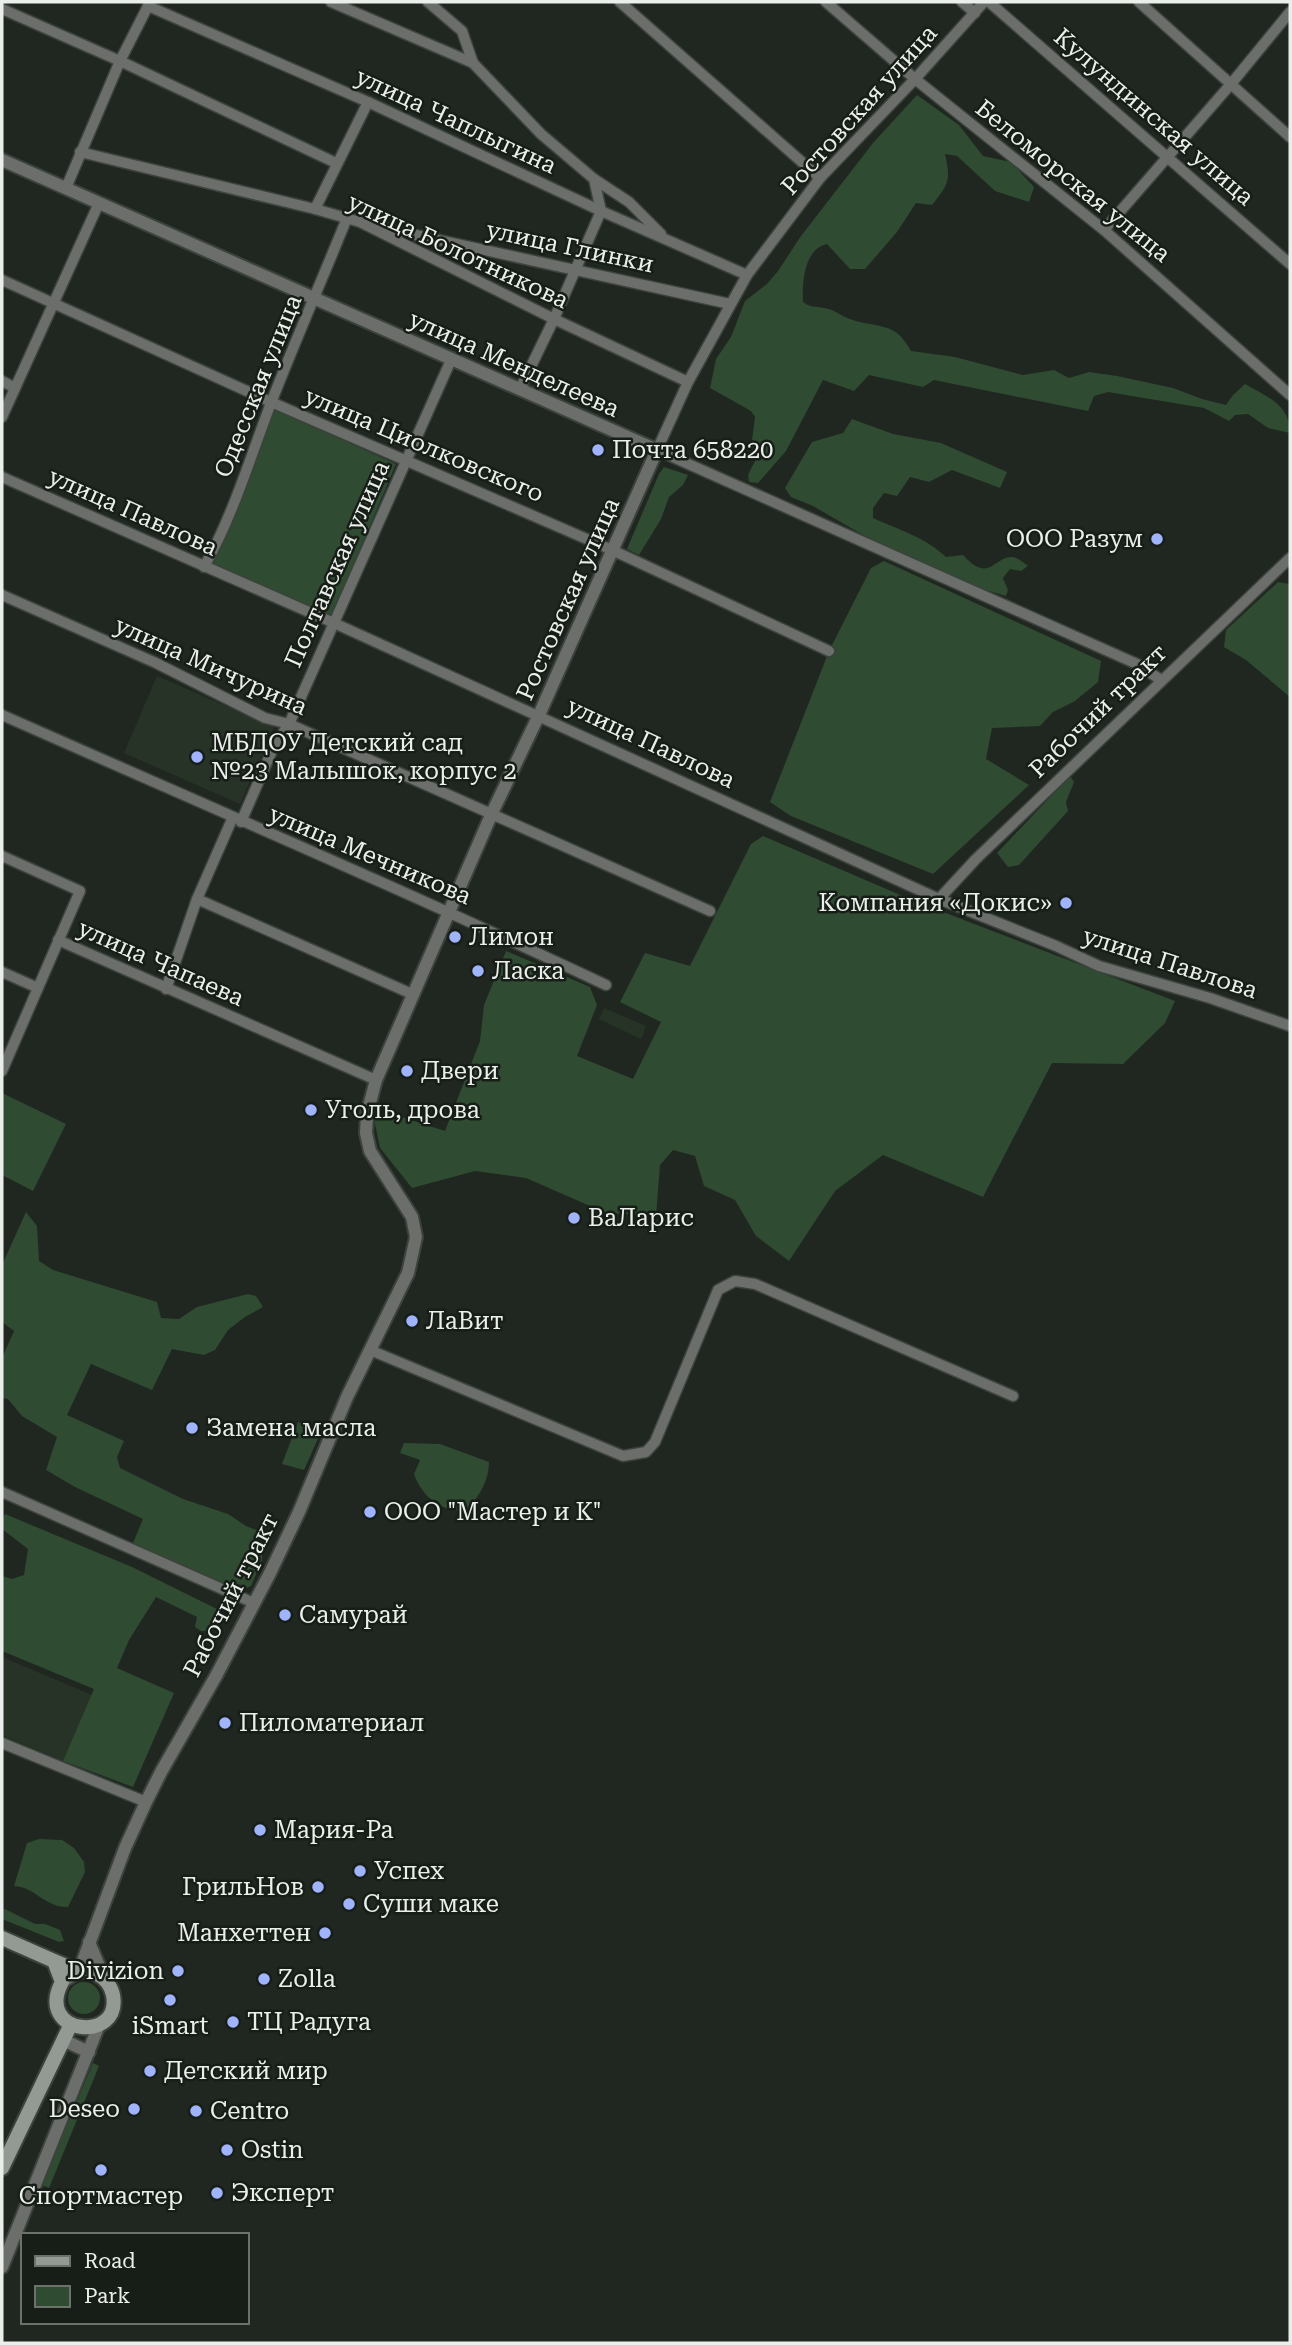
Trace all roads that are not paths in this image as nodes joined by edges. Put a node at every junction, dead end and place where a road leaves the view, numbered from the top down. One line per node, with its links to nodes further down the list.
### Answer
1 (331, 2): 13 (street)
2 (428, 2): 13 (street)
3 (620, 2): 22 (street)
4 (826, 2): 14 (street, Беломорская улица)
5 (962, 2): 11 (street)
6 (987, 2): 11 (street, Ростовская улица); 19 (street, Кулундинская улица)
7 (1139, 2): 15 (street)
8 (149, 4): 12 (street); 16 (street, улица Чаплыгина)
9 (2, 9): 12 (street)
10 (1290, 12): 15 (street)
11 (975, 13): 14 (street, Ростовская улица)
12 (120, 61): 18 (street); 21 (street)
13 (473, 63): 23 (street)
14 (915, 79): 22 (street, Ростовская улица); 30 (street, Беломорская улица)
15 (1231, 84): 17 (street); 19 (street)
16 (368, 102): 21 (street); 27 (street, улица Чаплыгина)
17 (1290, 137)
18 (80, 152): 24 (street); 26 (street, улица Болотникова)
19 (1168, 157): 30 (street); 32 (street, Кулундинская улица)
20 (2, 160): 24 (street, улица Менделеева)
21 (336, 163): 26 (street)
22 (820, 178): 34 (street, Ростовская улица)
23 (594, 179): 27 (street); 31 (street)
24 (66, 188): 25 (street, улица Менделеева)
25 (99, 203): 36 (street, улица Менделеева); 37 (street)
26 (315, 209): 28 (street, улица Болотникова)
27 (601, 211): 31 (street, улица Чаплыгина); 33 (street)
28 (347, 218): 29 (street, улица Болотникова); 36 (street, Одесская улица)
29 (360, 222): 33 (street, улица Глинки); 39 (street, улица Болотникова)
30 (1104, 230): 45 (street, Беломорская улица)
31 (667, 240): 34 (street, улица Чаплыгина)
32 (1290, 264)
33 (576, 268): 38 (street, улица Глинки); 39 (street)
34 (747, 275): 38 (street, Ростовская улица)
35 (2, 280): 37 (street, улица Циолковского)
36 (314, 299): 40 (street, улица Менделеева); 46 (street, Одесская улица)
37 (53, 304): 43 (street); 46 (street, улица Циолковского)
38 (730, 304): 42 (street, Ростовская улица)
39 (554, 319): 42 (street, улица Болотникова); 44 (street)
40 (451, 360): 44 (street, улица Менделеева); 49 (street, Полтавская улица)
41 (2, 382): 43 (street)
42 (688, 382): 48 (street, Ростовская улица)
43 (15, 387): 47 (street)
44 (520, 389): 48 (street, улица Менделеева)
45 (1290, 395)
46 (271, 402): 49 (street, улица Циолковского); 53 (street, Одесская улица)
47 (2, 417)
48 (657, 450): 51 (street, Ростовская улица); 57 (street, улица Менделеева)
49 (408, 459): 51 (street, улица Циолковского); 55 (street, Полтавская улица)
50 (2, 477): 53 (street, улица Павлова)
51 (612, 550): 56 (street, улица Циолковского); 59 (street, Ростовская улица)
52 (1290, 558): 57 (street, Рабочий тракт)
53 (204, 567): 55 (street, улица Павлова)
54 (2, 595): 60 (street, улица Мичурина)
55 (334, 623): 59 (street, улица Павлова); 60 (street, Полтавская улица)
56 (829, 651)
57 (1161, 680): 65 (street, Рабочий тракт)
58 (2, 715): 62 (street, улица Мечникова)
59 (539, 715): 61 (street, Ростовская улица); 65 (street, улица Павлова)
60 (289, 724): 61 (street, улица Мичурина); 62 (street, Полтавская улица)
61 (492, 813): 66 (street, Ростовская улица); 67 (street, улица Мичурина)
62 (237, 820): 64 (street, Полтавская улица); 66 (street, улица Мечникова)
63 (2, 856): 68 (street, улица Чапаева)
64 (197, 899): 72 (street, Полтавская улица); 73 (street)
65 (939, 899): 74 (street, улица Павлова)
66 (449, 911): 70 (street, улица Мечникова); 73 (street, Ростовская улица)
67 (710, 911)
68 (58, 940): 71 (street); 72 (street, улица Чапаева)
69 (2, 972): 71 (street)
70 (606, 985)
71 (38, 988): 75 (street)
72 (166, 989): 76 (street, улица Чапаева)
73 (412, 994): 76 (street, Ростовская улица)
74 (1290, 1026)
75 (2, 1071)
76 (376, 1080): 77 (street, Ростовская улица)
77 (416, 1237): 78 (street, Рабочий тракт)
78 (370, 1350): 79 (street); 81 (street, Рабочий тракт)
79 (1013, 1396)
80 (2, 1492): 81 (street)
81 (254, 1603): 83 (street, Рабочий тракт)
82 (2, 1743): 83 (street)
83 (146, 1802): 85 (street, Рабочий тракт)
84 (2, 1938): 86 (main road)
85 (89, 1942): 87 (street, Рабочий тракт); 88 (street)
86 (54, 1961): 87 (main road); 89 (main road)
87 (79, 1970): 88 (main road); 89 (street)
88 (104, 1978): 90 (main road)
89 (62, 1982): 91 (main road)
90 (99, 2025): 91 (main road); 93 (street)
91 (74, 2026): 92 (main road); 93 (street)
92 (63, 2040): 93 (street); 94 (main road)
93 (89, 2052): 95 (street)
94 (2, 2168)
95 (2, 2267)

